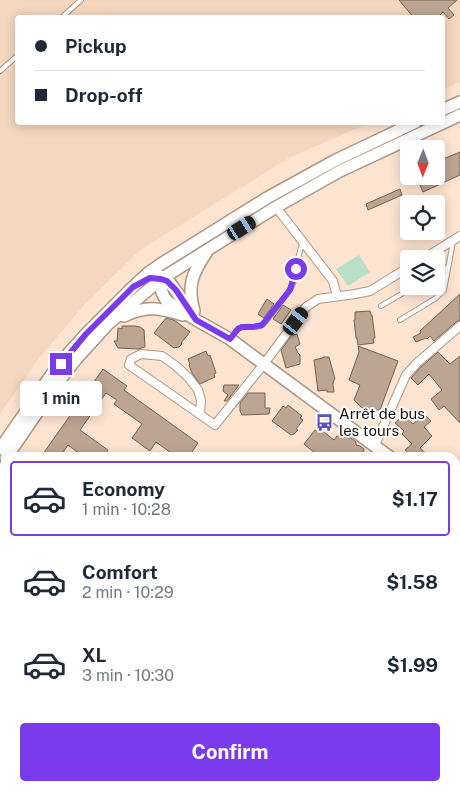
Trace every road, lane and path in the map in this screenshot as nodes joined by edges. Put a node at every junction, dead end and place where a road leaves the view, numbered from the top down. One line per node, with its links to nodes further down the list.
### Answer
1 (81, 0): 2 (lane)
2 (64, 15)
3 (15, 58): 4 (lane)
4 (0, 71)
5 (460, 102): 6 (main road)
6 (445, 109)
7 (460, 115): 8 (main road)
8 (445, 122)
9 (410, 125): 16 (main road)
10 (439, 125): 11 (main road)
11 (276, 208): 13 (street); 14 (main road)
12 (457, 238): 15 (street); 17 (lane)
13 (304, 242): 23 (street); 29 (lane)
14 (208, 250): 20 (main road); 25 (main road)
15 (438, 250)
16 (179, 253): 20 (main road); 21 (main road)
17 (448, 267): 18 (lane); 26 (lane)
18 (445, 269)
19 (400, 273): 23 (street)
20 (161, 279): 21 (main road); 25 (main road); 27 (main road)
21 (133, 287): 33 (main road)
22 (400, 295): 24 (lane)
23 (337, 296): 30 (street)
24 (381, 306)
25 (196, 320): 27 (main road); 29 (main road)
26 (400, 320)
27 (108, 324): 34 (main road)
28 (460, 326): 32 (street)
29 (230, 339): 30 (main road)
30 (264, 364): 31 (street); 32 (main road)
31 (200, 414): 31 (street)
32 (375, 445): 35 (main road)
33 (0, 449)
34 (10, 452)
35 (384, 452)

